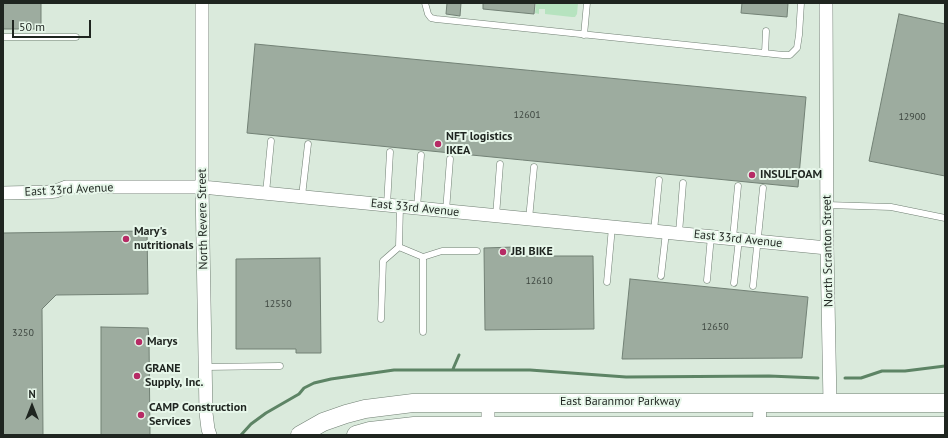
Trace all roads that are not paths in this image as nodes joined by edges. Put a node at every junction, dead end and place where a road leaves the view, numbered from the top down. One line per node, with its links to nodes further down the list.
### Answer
1 (202, 3): 21 (street, North Revere Street)
2 (425, 3): 7 (lane)
3 (587, 3): 7 (lane)
4 (801, 3): 10 (lane)
5 (826, 3): 27 (street, North Scranton Street)
6 (766, 31): 10 (lane)
7 (584, 35): 10 (lane)
8 (3, 37): 9 (lane)
9 (76, 37)
10 (765, 53)
11 (272, 140): 24 (lane)
12 (308, 144): 25 (lane)
13 (390, 152): 26 (lane)
14 (421, 155): 28 (lane)
15 (450, 159): 29 (lane)
16 (500, 164): 30 (lane)
17 (534, 166): 32 (lane)
18 (658, 180): 34 (lane)
19 (683, 182): 34 (lane)
20 (738, 186): 36 (lane)
21 (202, 187): 23 (street, East 33rd Avenue); 24 (street, East 33rd Avenue); 50 (street, North Revere Street)
22 (763, 188): 37 (lane)
23 (3, 193)
24 (266, 193): 25 (street, East 33rd Avenue)
25 (302, 196): 26 (street, East 33rd Avenue)
26 (393, 205): 28 (street, East 33rd Avenue); 38 (lane)
27 (827, 205): 31 (lane); 39 (street, North Scranton Street)
28 (417, 208): 29 (street, East 33rd Avenue)
29 (446, 211): 30 (street, East 33rd Avenue)
30 (496, 216): 32 (street, East 33rd Avenue)
31 (945, 218)
32 (529, 219): 33 (street, East 33rd Avenue)
33 (612, 227): 34 (street, East 33rd Avenue); 44 (lane)
34 (666, 232): 35 (street, East 33rd Avenue); 42 (lane)
35 (711, 236): 36 (street, East 33rd Avenue); 43 (lane)
36 (736, 238): 37 (street, East 33rd Avenue); 45 (lane)
37 (758, 241): 39 (street, East 33rd Avenue); 46 (lane)
38 (399, 247): 41 (lane); 47 (lane)
39 (827, 248): 53 (street, North Scranton Street)
40 (477, 250): 41 (lane)
41 (423, 257): 48 (lane)
42 (661, 276)
43 (707, 280)
44 (607, 282)
45 (734, 283)
46 (753, 286)
47 (381, 318)
48 (423, 332)
49 (280, 366): 50 (lane)
50 (205, 367): 60 (street, North Revere Street)
51 (488, 402): 52 (street, East Baranmor Parkway); 56 (street); 61 (street, East Baranmor Parkway)
52 (760, 403): 53 (street, East Baranmor Parkway); 58 (street)
53 (830, 403): 54 (street, East Baranmor Parkway)
54 (945, 403)
55 (945, 426): 59 (street, East Baranmor Parkway)
56 (488, 430): 57 (street, East Baranmor Parkway); 62 (street, East Baranmor Parkway)
57 (625, 430): 58 (street, East Baranmor Parkway)
58 (759, 430): 59 (street, East Baranmor Parkway)
59 (894, 431)
60 (210, 435)
61 (300, 435)
62 (356, 435)

